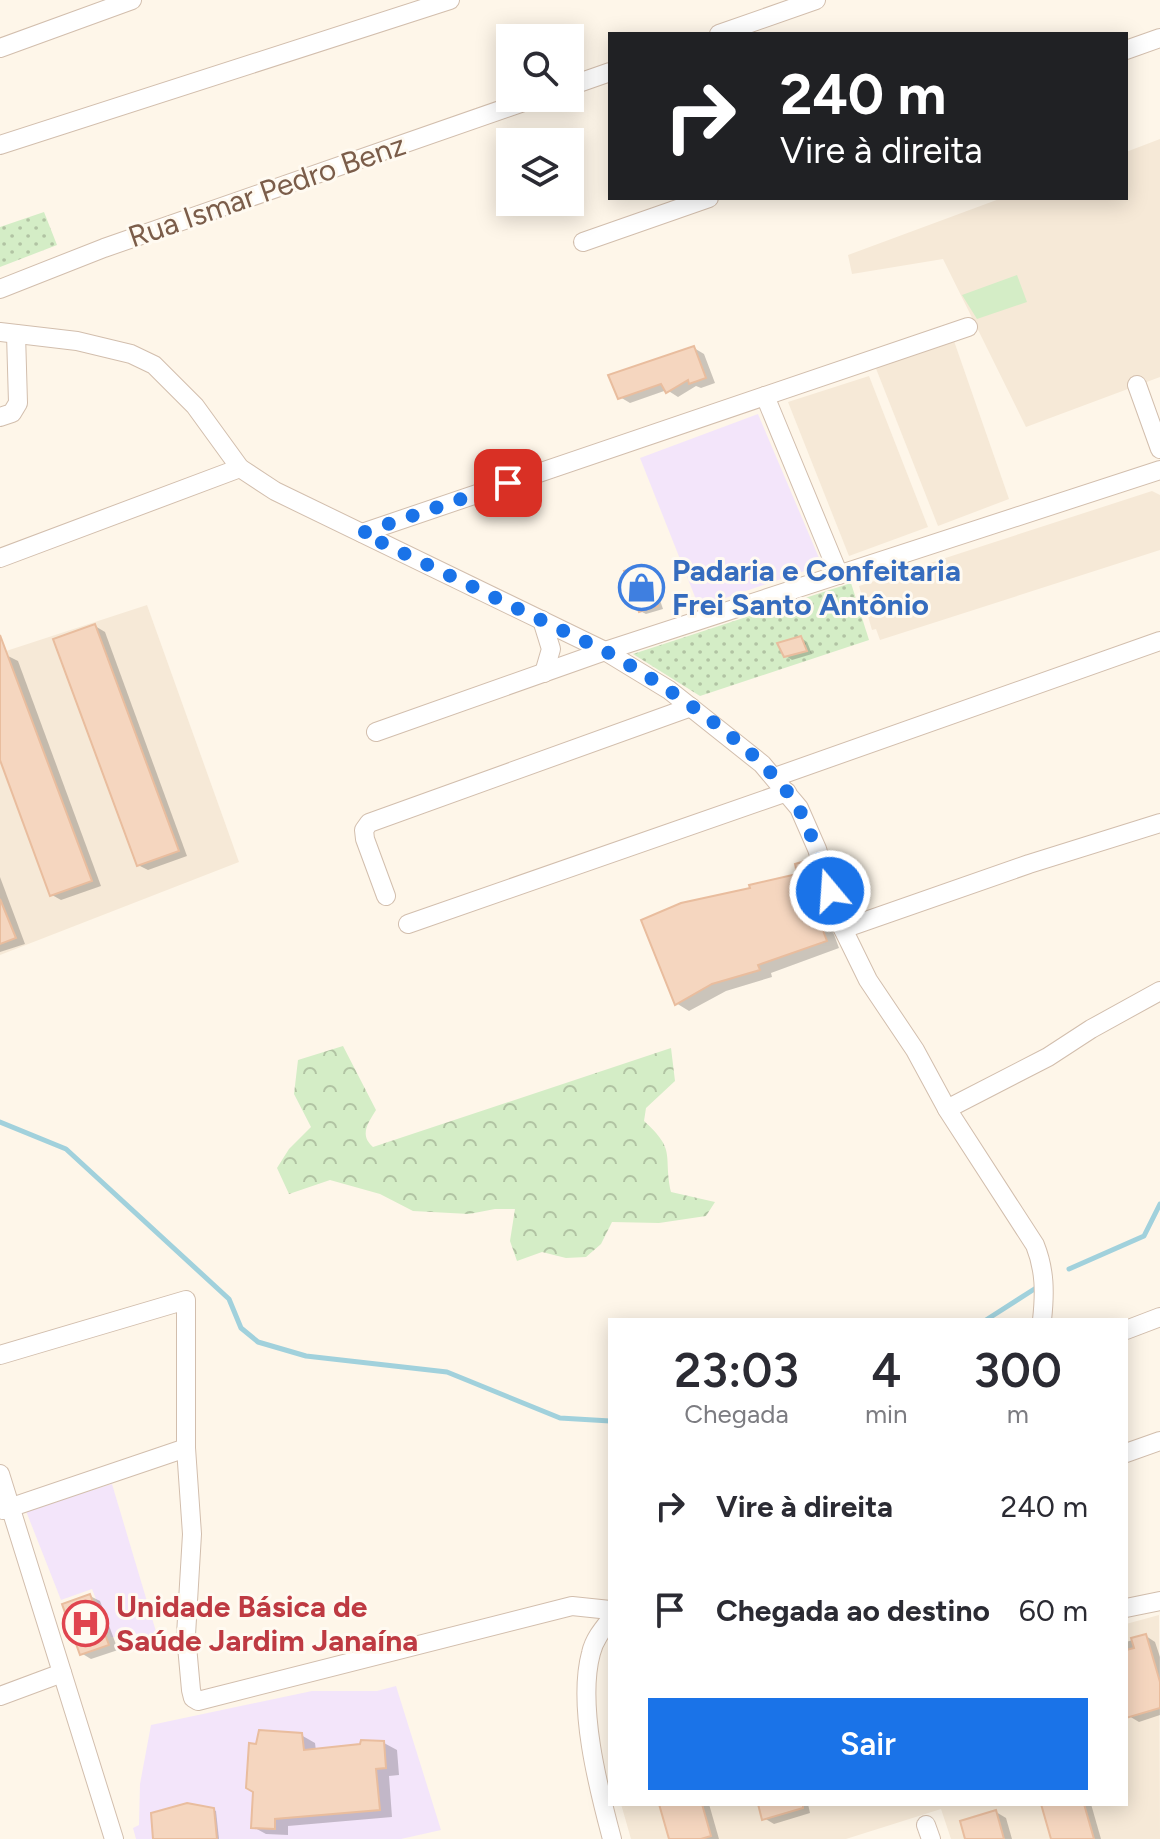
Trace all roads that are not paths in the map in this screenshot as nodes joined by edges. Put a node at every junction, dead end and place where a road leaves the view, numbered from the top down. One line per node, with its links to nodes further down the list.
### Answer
1 (132, 0): 6 (street)
2 (450, 0): 11 (street)
3 (816, 0): 4 (street)
4 (725, 32)
5 (1160, 38): 7 (street)
6 (0, 48)
7 (1128, 49)
8 (608, 73): 9 (street)
9 (584, 81)
10 (496, 112): 14 (street, Rua Ismar Pedro Benz)
11 (0, 145)
12 (703, 200): 13 (street)
13 (583, 242)
14 (0, 289)
15 (968, 327): 18 (street)
16 (8, 333): 19 (street); 21 (street)
17 (1137, 385): 20 (street)
18 (765, 396): 23 (street); 25 (street)
19 (0, 417)
20 (1160, 449)
21 (240, 468): 23 (street); 24 (street)
22 (1160, 470): 25 (street)
23 (362, 533): 26 (street)
24 (0, 558)
25 (839, 575): 28 (street)
26 (542, 620): 28 (street); 29 (street)
27 (1160, 641): 32 (street)
28 (605, 651): 29 (street); 30 (street)
29 (544, 673): 31 (street)
30 (691, 707): 32 (street); 34 (street)
31 (376, 732)
32 (781, 784): 35 (street); 36 (street)
33 (1160, 823): 36 (street)
34 (386, 896)
35 (408, 924)
36 (843, 929): 38 (street)
37 (1160, 991): 38 (street)
38 (947, 1109): 40 (street)
39 (1160, 1317): 41 (street)
40 (1042, 1318)
41 (1128, 1329)
42 (0, 1355): 44 (street)
43 (1160, 1441): 45 (street)
44 (186, 1448): 47 (street); 50 (street)
45 (1128, 1452)
46 (0, 1474): 47 (street)
47 (6, 1510): 52 (street)
48 (1160, 1601): 49 (street)
49 (1128, 1608)
50 (608, 1610)
51 (608, 1622): 55 (street)
52 (62, 1673): 53 (street); 54 (street)
53 (0, 1696)
54 (114, 1839)
55 (612, 1839)

